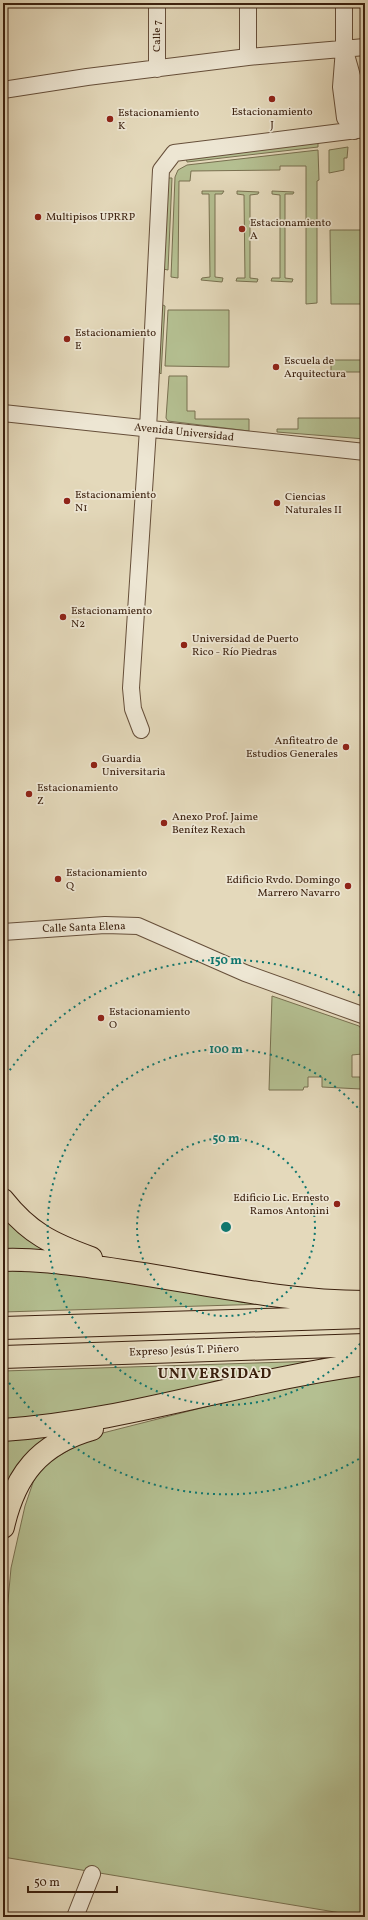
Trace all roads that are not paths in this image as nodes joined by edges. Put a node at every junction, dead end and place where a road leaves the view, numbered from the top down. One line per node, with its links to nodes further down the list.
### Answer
1 (157, 3): 7 (street, Calle 7)
2 (248, 3): 6 (street)
3 (344, 3): 5 (street)
4 (365, 46): 5 (street)
5 (344, 49): 6 (street); 9 (street)
6 (248, 58): 7 (street)
7 (157, 69): 8 (street)
8 (3, 90)
9 (359, 130): 11 (street)
10 (3, 413): 11 (street, Avenida Universidad)
11 (148, 429): 12 (street, Avenida Universidad); 13 (street)
12 (365, 452)
13 (141, 730)
14 (3, 932): 15 (street, Calle Santa Elena)
15 (365, 1016)
16 (3, 1200): 18 (highway)
17 (3, 1260): 18 (highway)
18 (134, 1272): 19 (highway)
19 (365, 1302)
20 (365, 1316): 21 (highway)
21 (3, 1328)
22 (365, 1345): 23 (highway, Expreso Jesús T. Piñero)
23 (3, 1357)
24 (365, 1364): 25 (highway)
25 (137, 1411): 26 (highway); 27 (highway)
26 (3, 1430)
27 (3, 1527)
28 (92, 1874): 29 (street)
29 (75, 1917)

